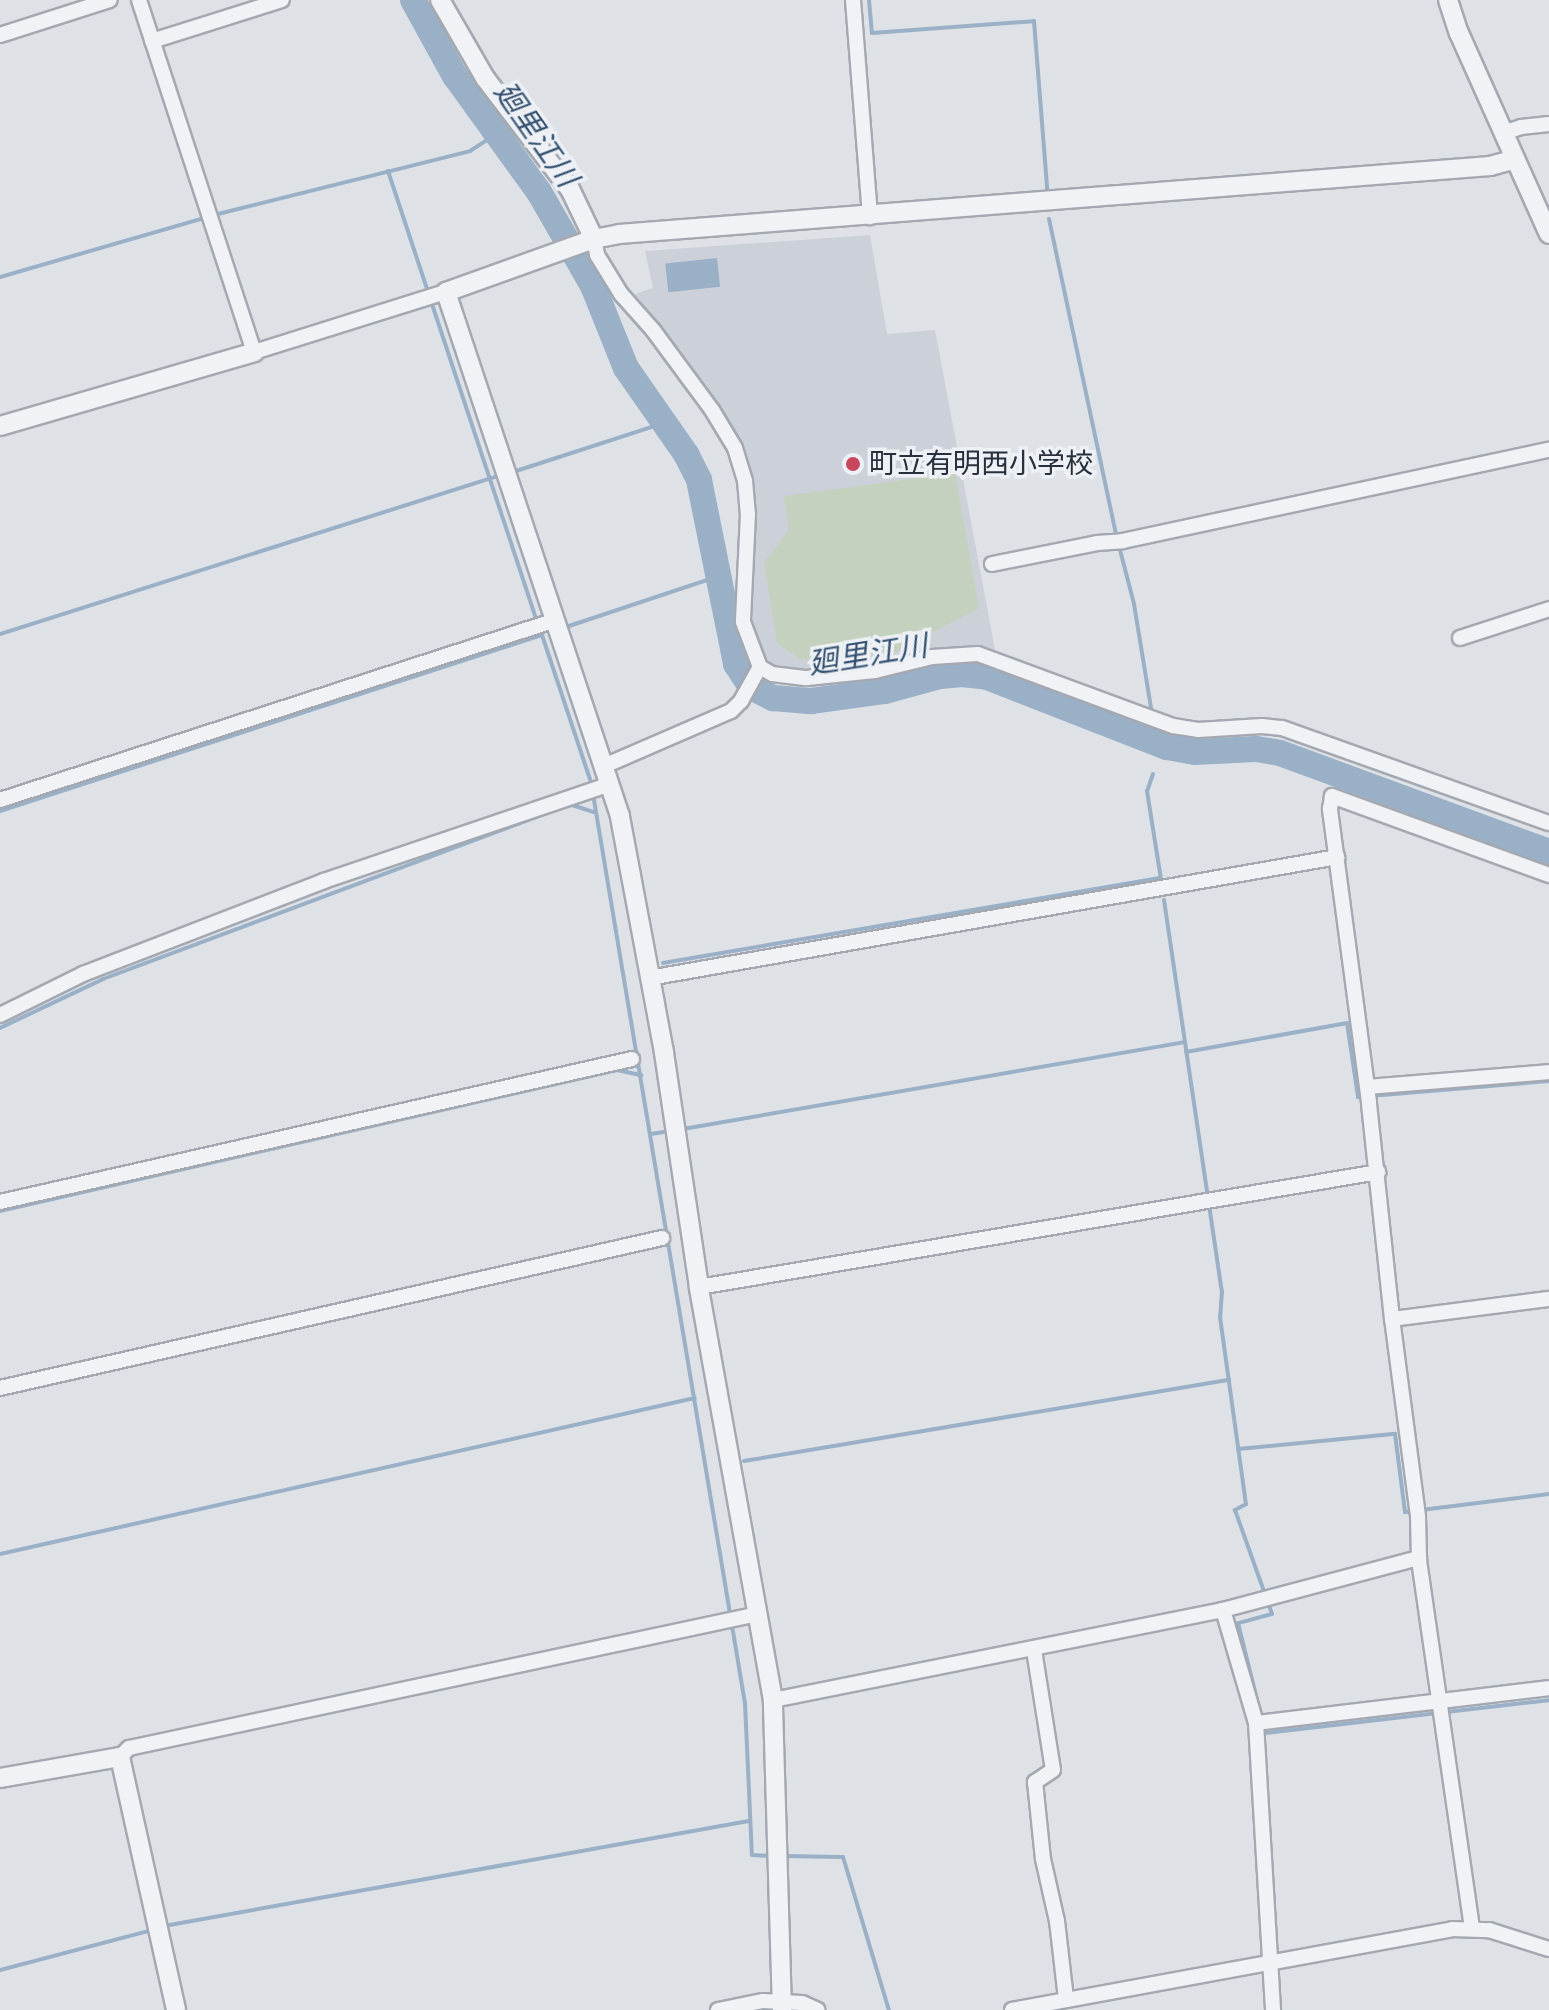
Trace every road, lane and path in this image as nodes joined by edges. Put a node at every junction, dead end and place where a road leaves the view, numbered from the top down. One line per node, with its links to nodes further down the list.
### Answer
1 (110, 0): 7 (street)
2 (139, 0): 8 (street)
3 (282, 0): 8 (street)
4 (440, 0): 14 (street)
5 (853, 0): 12 (street)
6 (1448, 0): 10 (street)
7 (0, 35)
8 (152, 41): 16 (street)
9 (1549, 124): 10 (street)
10 (1503, 133): 11 (street)
11 (1513, 160): 12 (street); 13 (street)
12 (870, 217): 14 (street)
13 (1549, 234)
14 (590, 240): 15 (street); 23 (street)
15 (435, 296): 16 (street); 21 (street)
16 (254, 352): 17 (street)
17 (0, 426)
18 (1549, 450): 19 (street)
19 (992, 564)
20 (1549, 609): 22 (street)
21 (550, 626): 24 (street); 25 (street)
22 (1460, 638)
23 (760, 667): 24 (street); 26 (street)
24 (600, 783): 29 (street); 30 (street)
25 (0, 800)
26 (1549, 823)
27 (1337, 857): 28 (street); 29 (street); 33 (street)
28 (1549, 875)
29 (649, 978): 37 (street)
30 (0, 1015)
31 (632, 1059): 35 (street)
32 (1549, 1072): 33 (street)
33 (1368, 1093): 34 (street)
34 (1378, 1172): 37 (street); 39 (street)
35 (0, 1202)
36 (662, 1238): 40 (street)
37 (699, 1287): 43 (street)
38 (1549, 1299): 39 (street)
39 (1392, 1319): 41 (street)
40 (0, 1388)
41 (1419, 1558): 42 (street); 47 (street)
42 (1223, 1610): 44 (street); 48 (street)
43 (758, 1614): 46 (street); 49 (street)
44 (1034, 1650): 46 (street); 54 (street)
45 (1549, 1688): 47 (street)
46 (773, 1700): 55 (street)
47 (1442, 1709): 48 (street); 51 (street)
48 (1261, 1723): 53 (street)
49 (120, 1757): 50 (street); 56 (street)
50 (0, 1778)
51 (1472, 1928): 52 (street); 53 (street)
52 (1549, 1949)
53 (1271, 1961): 54 (street); 60 (street)
54 (1066, 1999): 59 (street)
55 (782, 2006): 57 (street); 58 (street)
56 (176, 2010)
57 (718, 2010)
58 (818, 2010)
59 (1012, 2010)
60 (1273, 2010)

